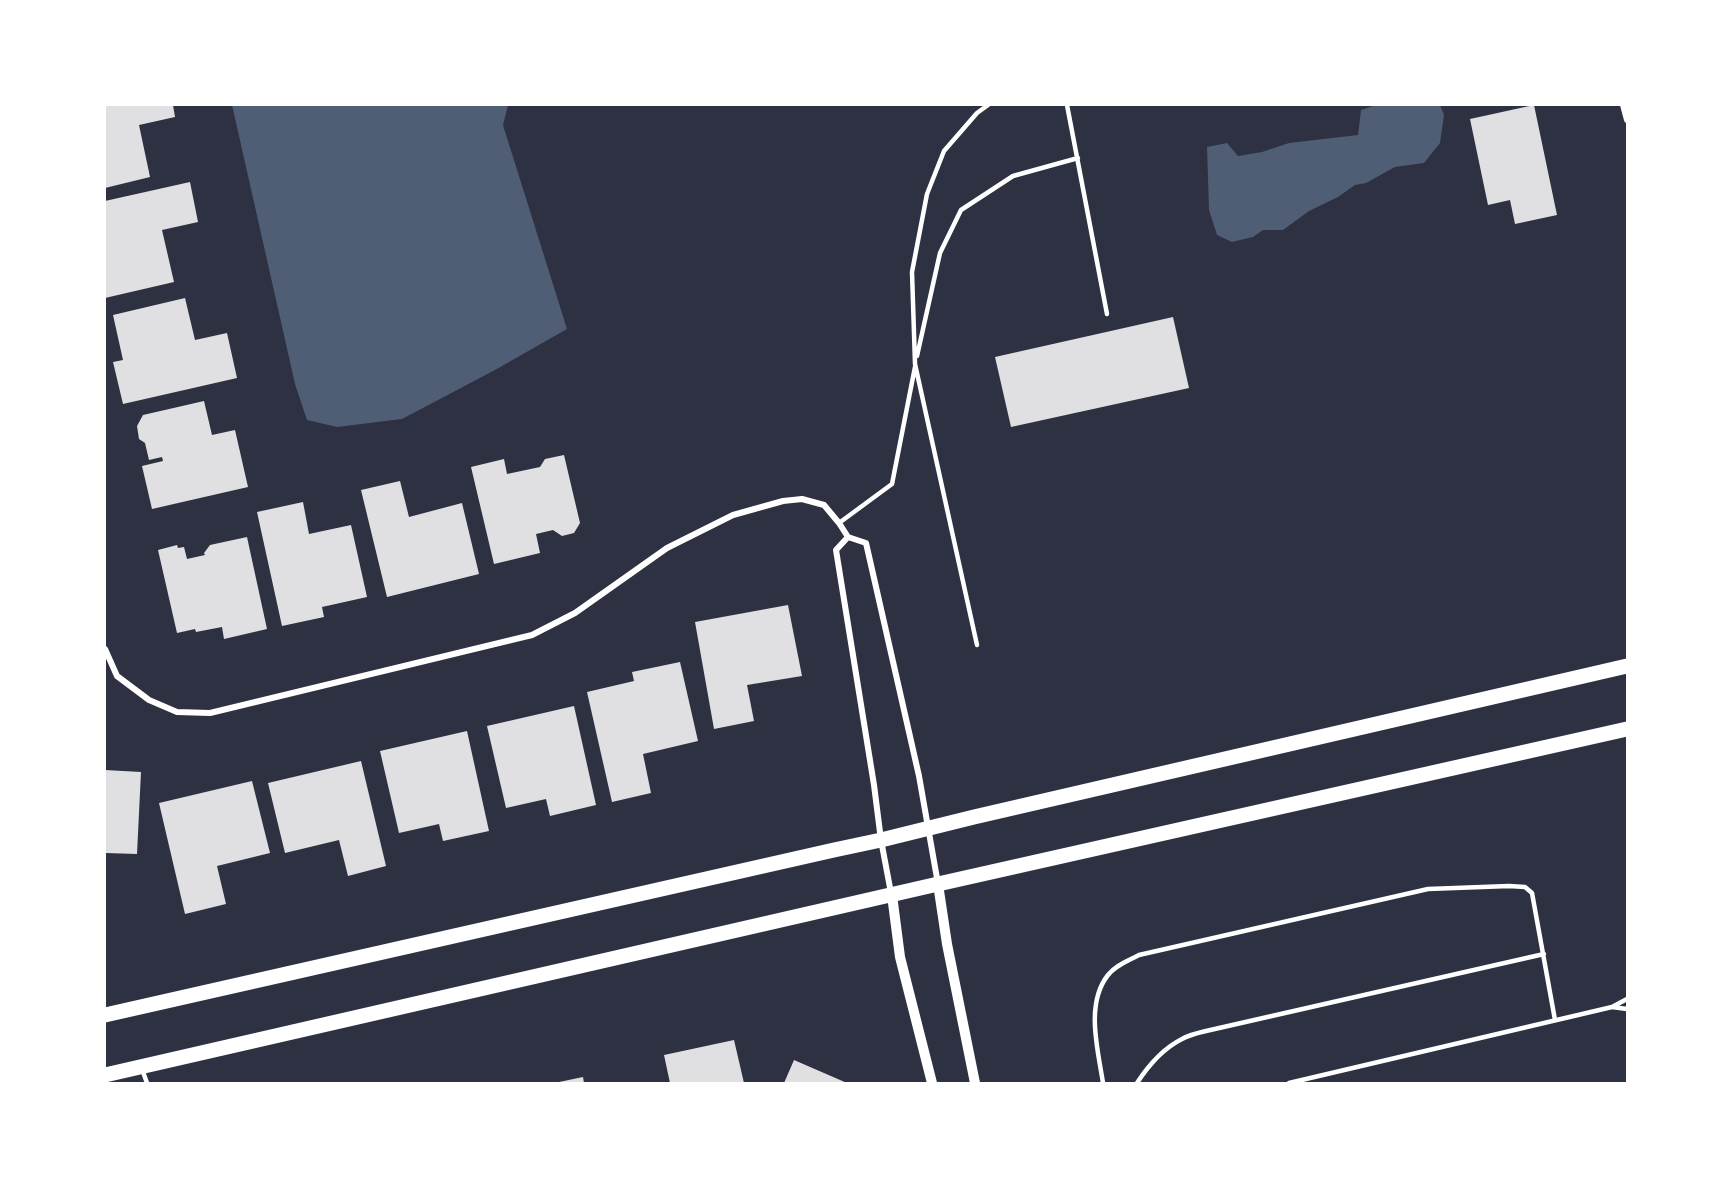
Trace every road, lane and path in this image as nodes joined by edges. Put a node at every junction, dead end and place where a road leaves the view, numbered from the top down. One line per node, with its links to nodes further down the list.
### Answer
1 (988, 105): 7 (lane)
2 (1066, 105): 5 (lane)
3 (1623, 105): 4 (street)
4 (1627, 120)
5 (1078, 158): 6 (lane); 7 (lane)
6 (1107, 314)
7 (915, 363): 8 (lane); 10 (lane)
8 (839, 523): 9 (street); 11 (street)
9 (848, 537): 14 (street); 15 (street)
10 (977, 645)
11 (105, 649)
12 (1627, 666): 14 (main road)
13 (1627, 729): 16 (main road)
14 (928, 828): 15 (main road); 16 (street)
15 (881, 840): 17 (street); 22 (main road)
16 (938, 884): 17 (main road); 28 (street)
17 (892, 895): 24 (main road); 27 (street)
18 (1544, 954): 23 (lane); 29 (lane); 30 (lane)
19 (1627, 999): 20 (lane)
20 (1612, 1006): 21 (lane); 23 (lane)
21 (1627, 1009)
22 (105, 1016)
23 (1555, 1020): 31 (lane)
24 (141, 1067): 25 (main road); 26 (lane)
25 (105, 1075)
26 (147, 1083)
27 (932, 1083)
28 (975, 1083)
29 (1103, 1083)
30 (1137, 1083)
31 (1289, 1083)

